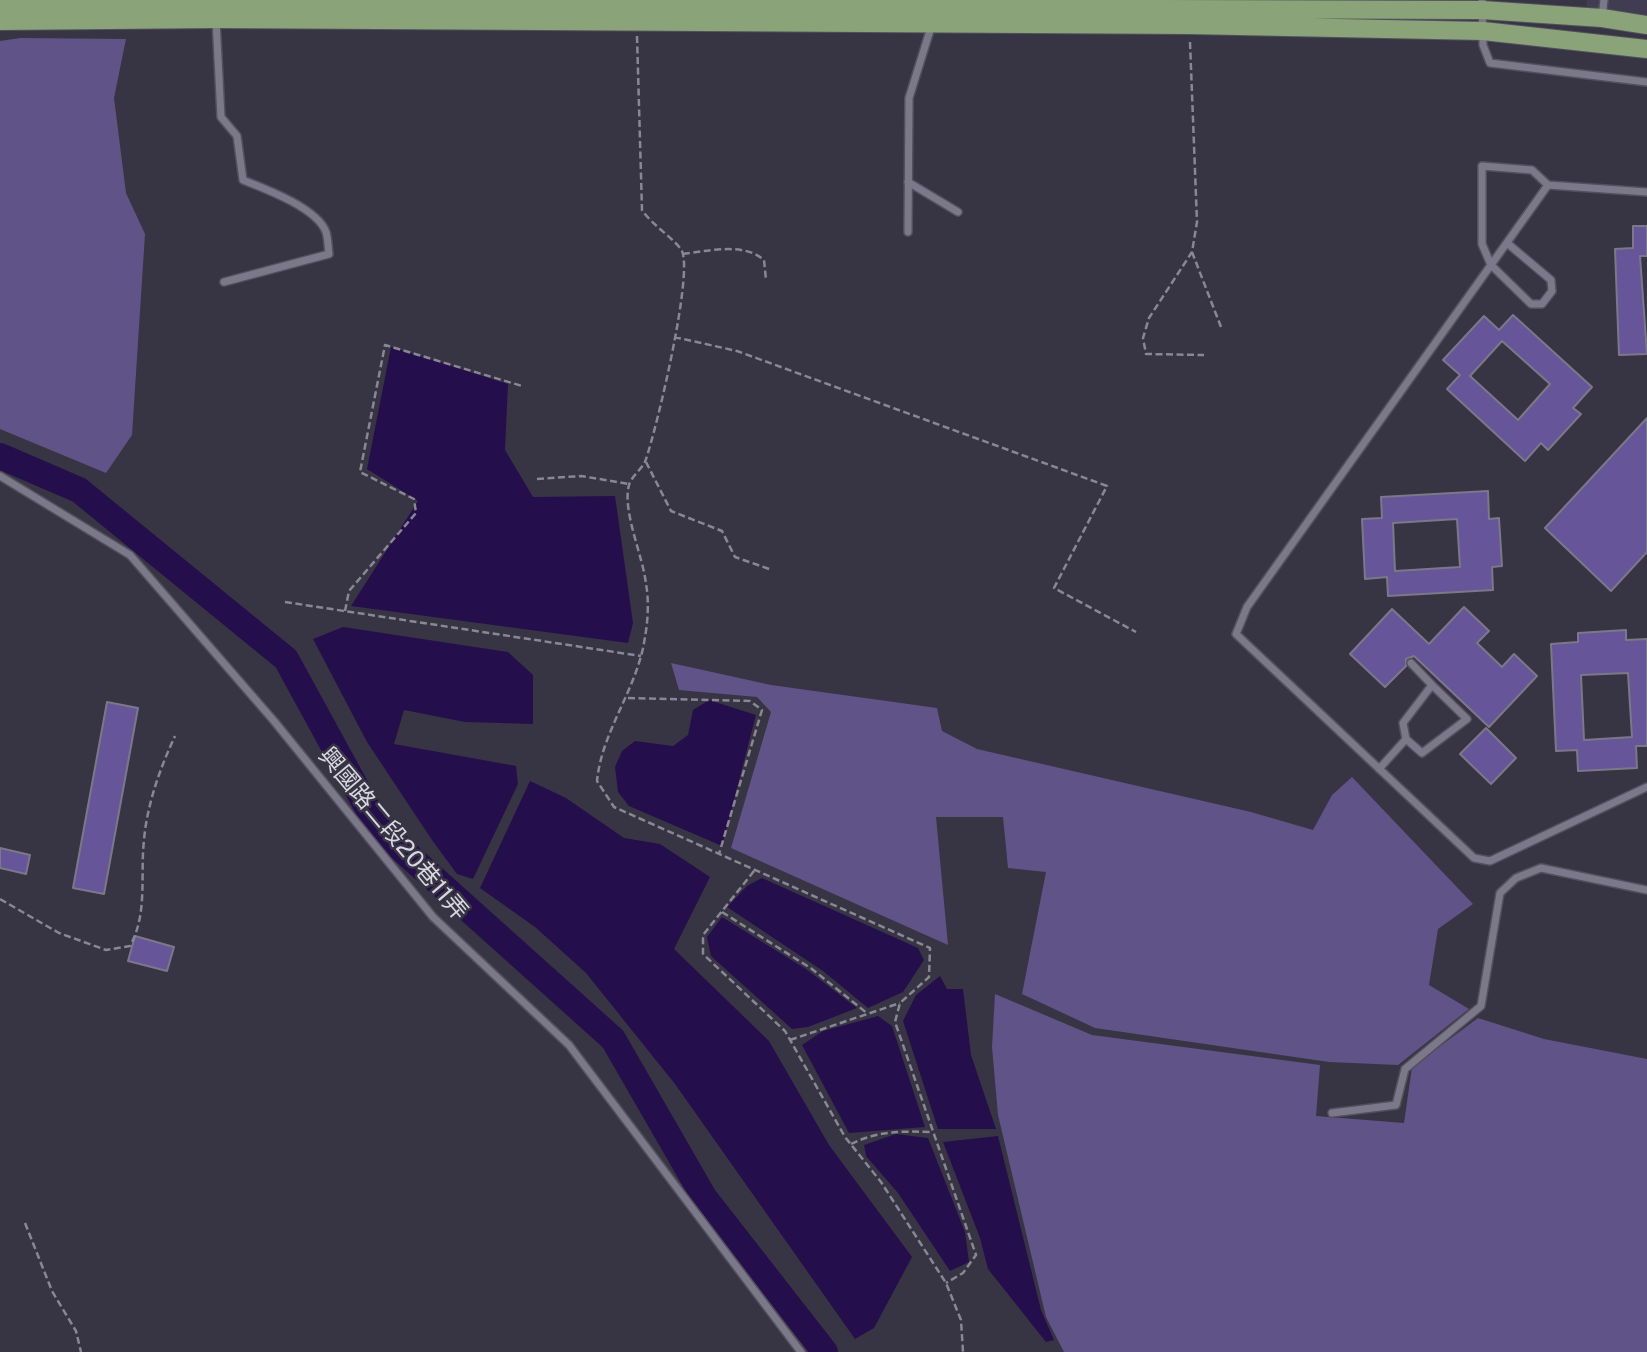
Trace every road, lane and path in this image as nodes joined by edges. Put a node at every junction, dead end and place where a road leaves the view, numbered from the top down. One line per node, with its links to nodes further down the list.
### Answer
1 (1604, 0): 6 (lane)
2 (513, 4): 3 (main road); 5 (main road)
3 (1418, 5): 4 (main road)
4 (1482, 5): 6 (main road); 13 (lane)
5 (0, 8)
6 (1602, 18): 12 (main road)
7 (216, 19): 8 (main road); 9 (main road); 26 (lane)
8 (0, 21)
9 (636, 21): 10 (main road); 23 (path)
10 (932, 23): 11 (main road); 16 (lane)
11 (1189, 25): 13 (main road); 22 (path)
12 (1647, 25)
13 (1483, 32): 14 (main road); 15 (lane)
14 (1647, 49)
15 (1647, 82)
16 (908, 182): 19 (lane); 20 (lane)
17 (1548, 186): 18 (lane); 21 (lane); 24 (lane)
18 (1647, 192)
19 (958, 212)
20 (908, 232)
21 (1507, 243): 24 (lane); 24 (lane)
22 (1192, 252): 27 (path); 29 (path)
23 (682, 254): 25 (path); 28 (path)
24 (1491, 265): 45 (lane)
25 (766, 280)
26 (224, 282)
27 (1221, 327)
28 (674, 337): 31 (path); 38 (path)
29 (1204, 355)
30 (522, 386): 37 (path)
31 (646, 462): 34 (path); 35 (path)
32 (0, 476): 61 (lane, 興國路二段20巷11弄)
33 (537, 478): 34 (path)
34 (629, 484): 39 (path)
35 (772, 570)
36 (285, 602): 37 (path)
37 (345, 611): 39 (path)
38 (1136, 632)
39 (641, 656): 42 (path)
40 (1410, 663): 41 (lane)
41 (1432, 685): 44 (lane); 44 (lane)
42 (627, 698): 47 (path); 47 (path)
43 (175, 736): 50 (path)
44 (1406, 739): 45 (lane)
45 (1379, 769): 46 (lane)
46 (1647, 787)
47 (719, 854): 48 (path)
48 (755, 870): 51 (path); 52 (path)
49 (1647, 890): 55 (lane)
50 (0, 899)
51 (721, 911): 53 (path); 54 (path)
52 (900, 1003): 53 (path); 56 (path)
53 (868, 1014): 54 (path)
54 (790, 1040): 57 (path)
55 (1332, 1113)
56 (932, 1132): 57 (path); 59 (path)
57 (850, 1144): 59 (path)
58 (25, 1223): 60 (path)
59 (946, 1283): 62 (path)
60 (81, 1352)
61 (801, 1352)
62 (963, 1352)

